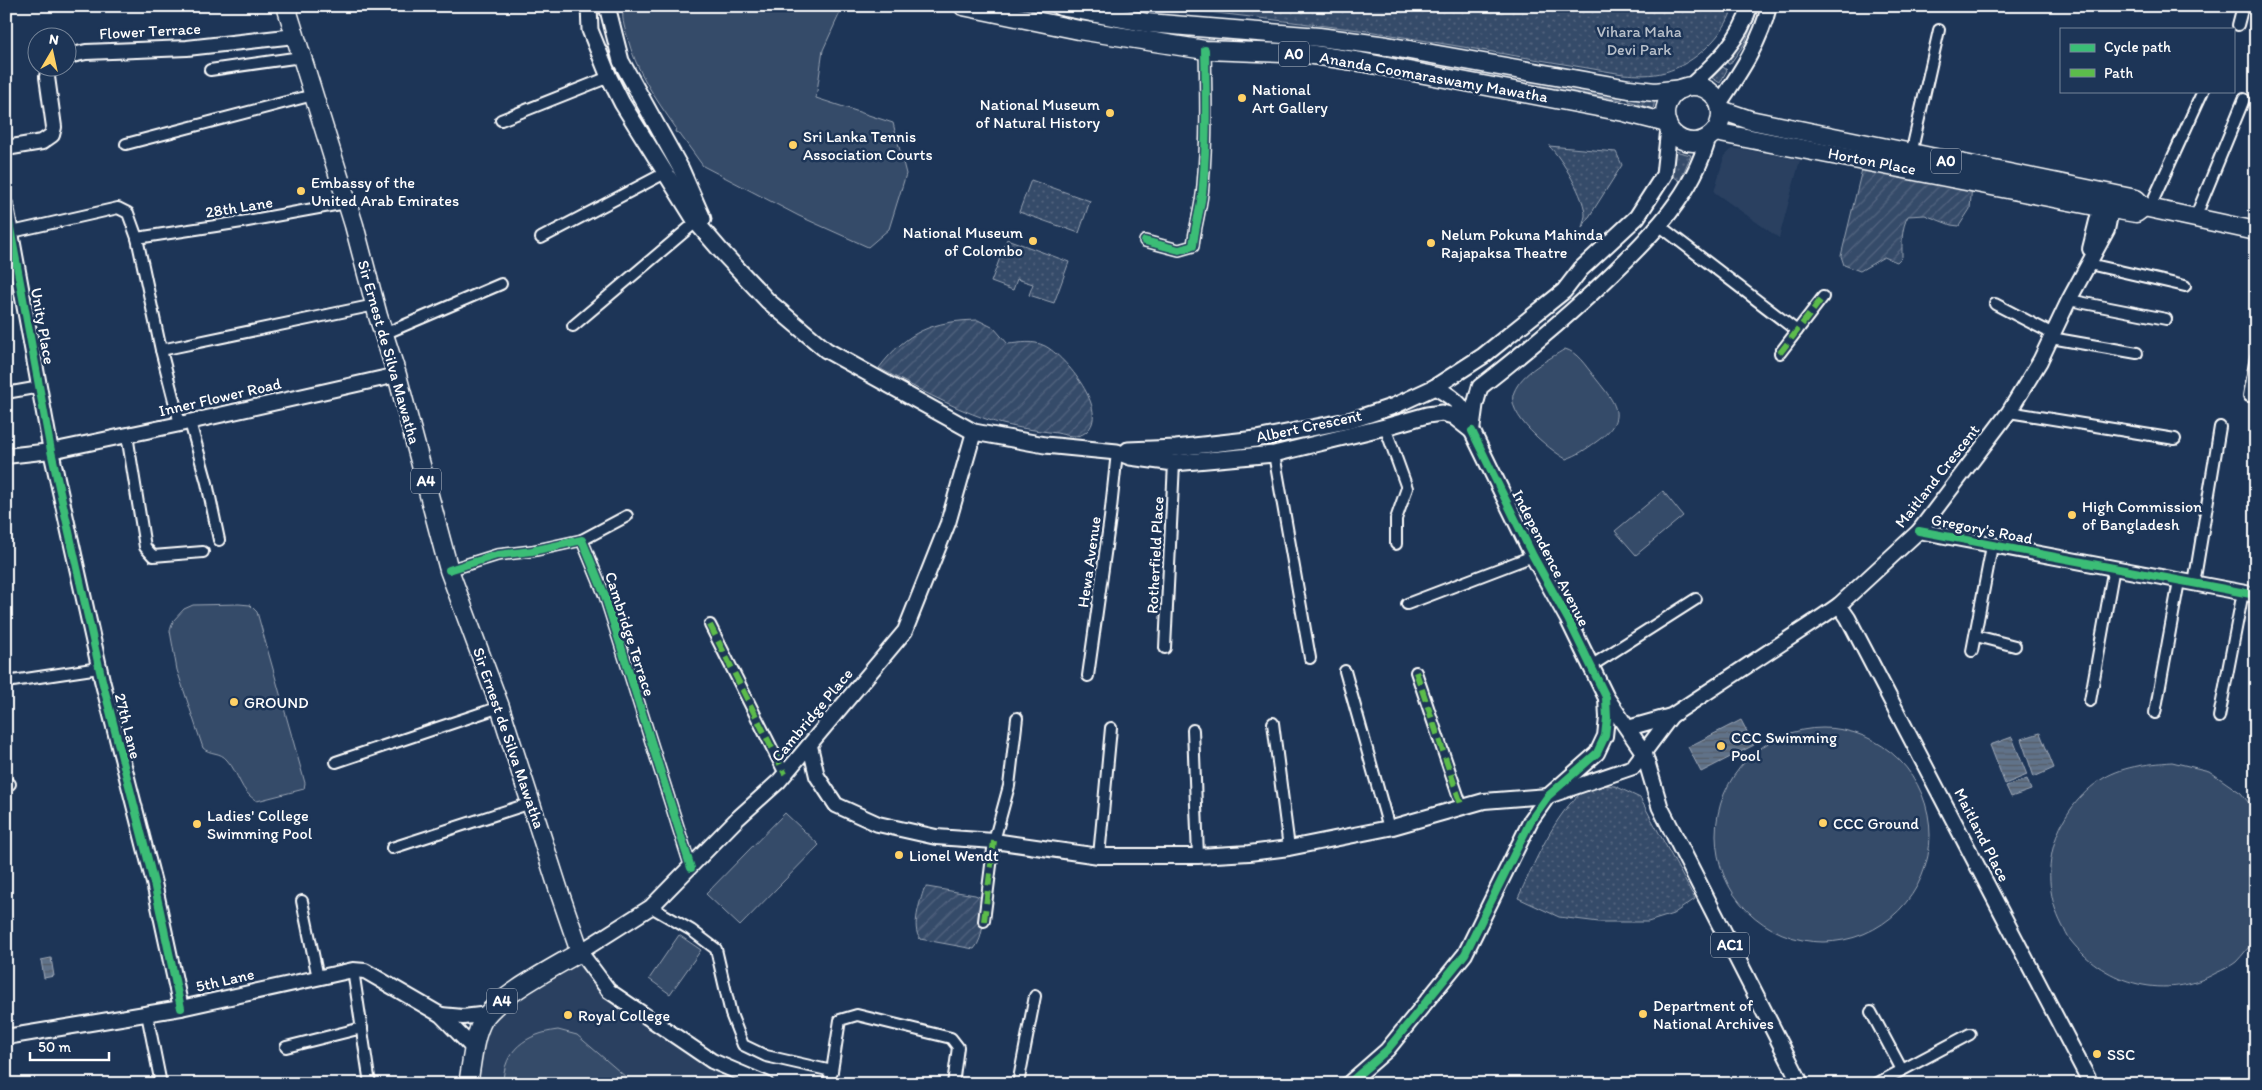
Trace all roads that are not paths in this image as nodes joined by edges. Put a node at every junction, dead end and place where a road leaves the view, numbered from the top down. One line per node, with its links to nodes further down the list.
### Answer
1 (286, 6): 13 (highway, Sir Ernest de Silva Mawatha / A4)
2 (583, 6): 11 (main road)
3 (589, 6): 11 (main road)
4 (963, 6): 14 (highway, Ananda Coomaraswamy Mawatha / A0)
5 (1060, 6): 20 (highway, Ananda Coomaraswamy Mawatha / A0)
6 (1750, 6): 20 (main road)
7 (1769, 6): 24 (main road)
8 (2243, 6): 10 (street)
9 (610, 10): 44 (main road)
10 (2238, 25)
11 (590, 30): 18 (main road, Albert Crescent)
12 (1939, 30): 30 (street)
13 (295, 36): 15 (main road, Flower Terrace); 16 (highway, Sir Ernest de Silva Mawatha / A4)
14 (1205, 50): 26 (highway, Ananda Coomaraswamy Mawatha / A0); 43 (street)
15 (78, 54)
16 (301, 57): 17 (street); 22 (highway, Sir Ernest de Silva Mawatha / A4)
17 (210, 70)
18 (609, 77): 25 (street); 31 (main road, Albert Crescent)
19 (47, 78): 29 (main road)
20 (1685, 88): 24 (highway, A0); 26 (highway)
21 (2203, 92): 35 (street)
22 (313, 94): 28 (street); 33 (highway, Sir Ernest de Silva Mawatha / A4)
23 (2244, 99): 36 (street)
24 (1720, 107): 27 (highway); 30 (highway, Horton Place / A0)
25 (501, 120)
26 (1668, 126): 27 (highway, A0); 62 (main road, Albert Crescent)
27 (1712, 135): 32 (highway, Horton Place / A0); 38 (main road)
28 (126, 144)
29 (6, 148)
30 (1911, 154): 32 (highway, Horton Place / A0)
31 (665, 173): 37 (main road, Albert Crescent); 42 (street)
32 (2107, 201): 35 (highway, Horton Place / A0); 45 (main road, Maitland Crescent); 46 (main road, Maitland Crescent)
33 (346, 203): 41 (street, 28th Lane); 52 (highway, Sir Ernest de Silva Mawatha / A4)
34 (6, 206): 40 (main road, Unity Place)
35 (2147, 207): 36 (highway, Horton Place / A0)
36 (2195, 218): 39 (highway, Horton Place / A0)
37 (696, 222): 44 (main road, Albert Crescent); 54 (street)
38 (1660, 226): 55 (street); 66 (main road)
39 (2256, 231)
40 (12, 232): 41 (street); 64 (main road, Unity Place)
41 (137, 238): 58 (street)
42 (541, 238)
43 (1145, 240)
44 (712, 241): 75 (main road, Albert Crescent)
45 (2088, 264): 46 (main road, Maitland Crescent); 48 (street)
46 (2080, 281): 50 (main road, Maitland Crescent)
47 (501, 284): 56 (street)
48 (2185, 286)
49 (1823, 297): 55 (street)
50 (2069, 300): 53 (street); 57 (main road, Maitland Crescent)
51 (1995, 304): 57 (street)
52 (375, 305): 56 (highway, Sir Ernest de Silva Mawatha / A4); 58 (street)
53 (2166, 319)
54 (573, 326)
55 (1797, 331): 59 (street)
56 (384, 334): 63 (highway, Sir Ernest de Silva Mawatha / A4)
57 (2052, 336): 60 (street); 69 (main road, Maitland Crescent)
58 (161, 350): 70 (street)
59 (1780, 353)
60 (2137, 353)
61 (2256, 357): 68 (street)
62 (1466, 366): 65 (main road, Albert Crescent); 66 (main road)
63 (398, 375): 70 (main road, Inner Flower Road); 93 (highway, Sir Ernest de Silva Mawatha / A4)
64 (40, 387): 67 (street); 79 (main road, Unity Place)
65 (1435, 387): 73 (main road, Albert Crescent); 74 (main road, Independence Avenue)
66 (1480, 388): 74 (main road)
67 (6, 393)
68 (2249, 396)
69 (2009, 412): 77 (street); 85 (main road, Maitland Crescent)
70 (185, 423): 76 (main road, Inner Flower Road); 86 (street)
71 (1385, 427): 74 (main road, Albert Crescent); 78 (main road, Albert Crescent); 88 (street)
72 (2220, 427): 95 (street)
73 (1312, 428): 78 (main road); 80 (main road, Albert Crescent)
74 (1472, 431): 91 (main road, Independence Avenue / AC1)
75 (974, 432): 80 (main road, Albert Crescent); 123 (main road, Cambridge Place)
76 (127, 435): 79 (main road, Inner Flower Road); 90 (street)
77 (2175, 439)
78 (1298, 448): 81 (main road, Albert Crescent)
79 (51, 451): 82 (main road, Inner Flower Road); 107 (main road, 27th Lane)
80 (1116, 452): 83 (main road, Albert Crescent); 110 (street, Hewa Avenue)
81 (1274, 454): 83 (main road, Albert Crescent); 105 (street)
82 (6, 456)
83 (1174, 463): 103 (street, Rotherfield Place)
84 (627, 516): 87 (street)
85 (1919, 530): 89 (main road, Gregory's Road); 99 (main road, Maitland Crescent)
86 (219, 540)
87 (582, 540): 93 (street); 136 (street, Cambridge Terrace)
88 (1396, 544)
89 (1992, 546): 92 (main road, Gregory's Road); 101 (street)
90 (203, 552)
91 (1533, 556): 98 (street); 106 (main road, Independence Avenue / AC1)
92 (2114, 568): 94 (main road, Gregory's Road); 113 (street)
93 (449, 570): 114 (highway, Sir Ernest de Silva Mawatha / A4)
94 (2179, 581): 95 (main road, Gregory's Road); 115 (street)
95 (2194, 584): 96 (main road, Gregory's Road)
96 (2249, 593): 117 (street)
97 (1696, 599): 106 (street)
98 (1407, 604)
99 (1839, 605): 116 (main road, Maitland Crescent); 166 (main road, Maitland Place)
100 (710, 624): 126 (street)
101 (1976, 636): 102 (street); 104 (street)
102 (2015, 646)
103 (1165, 648)
104 (1972, 651)
105 (1310, 658)
106 (1591, 666): 112 (main road, Independence Avenue / AC1)
107 (99, 668): 111 (street); 144 (main road, 27th Lane)
108 (1345, 671): 130 (street)
109 (1416, 672): 129 (street)
110 (1088, 676)
111 (6, 682)
112 (1606, 697): 121 (main road, Independence Avenue / AC1); 127 (main road)
113 (2090, 701)
114 (500, 707): 125 (street); 128 (highway, Sir Ernest de Silva Mawatha / A4)
115 (2155, 713)
116 (1671, 716): 121 (main road, Maitland Crescent); 124 (main road, Maitland Crescent)
117 (2219, 717)
118 (1017, 718): 131 (street)
119 (1273, 722): 133 (street)
120 (1111, 728): 134 (street)
121 (1628, 728): 124 (main road, Independence Avenue / AC1)
122 (1193, 730): 135 (street)
123 (810, 746): 126 (main road, Cambridge Place); 131 (main road, Maitland Crescent)
124 (1644, 753): 127 (main road, Maitland Crescent); 164 (main road, Independence Avenue / AC1)
125 (336, 762)
126 (785, 774): 136 (main road, Cambridge Place)
127 (1548, 796): 129 (main road, Maitland Crescent); 163 (main road)
128 (531, 803): 132 (street); 140 (highway, Sir Ernest de Silva Mawatha / A4)
129 (1462, 807): 130 (main road, Maitland Crescent)
130 (1389, 828): 133 (main road, Maitland Crescent)
131 (994, 842): 134 (main road, Maitland Crescent); 139 (street)
132 (392, 848)
133 (1289, 848): 135 (main road, Maitland Crescent)
134 (1099, 856): 135 (main road, Maitland Crescent)
135 (1198, 856)
136 (691, 868): 138 (main road, Cambridge Place)
137 (302, 901): 142 (street)
138 (651, 908): 140 (main road, Cambridge Place); 155 (street)
139 (984, 921)
140 (580, 952): 147 (highway, A4); 159 (main road)
141 (353, 970): 142 (main road, 5th Lane); 148 (main road); 149 (street)
142 (318, 978): 144 (main road, 5th Lane)
143 (1035, 996): 162 (street)
144 (181, 1008): 146 (main road, 5th Lane)
145 (1871, 1012): 154 (street)
146 (147, 1014): 151 (main road, 5th Lane); 156 (street)
147 (490, 1014): 148 (main road); 153 (highway, A4)
148 (441, 1015): 153 (main road)
149 (362, 1028): 152 (street); 157 (street)
150 (1970, 1034): 154 (street)
151 (6, 1037)
152 (286, 1047)
153 (475, 1050): 158 (highway, A4)
154 (1902, 1070): 165 (street)
155 (832, 1071): 160 (street); 161 (street)
156 (161, 1084)
157 (370, 1084)
158 (468, 1084)
159 (766, 1084)
160 (828, 1084)
161 (953, 1084)
162 (1018, 1084)
163 (1348, 1084)
164 (1801, 1084)
165 (1876, 1084)
166 (2091, 1084)

